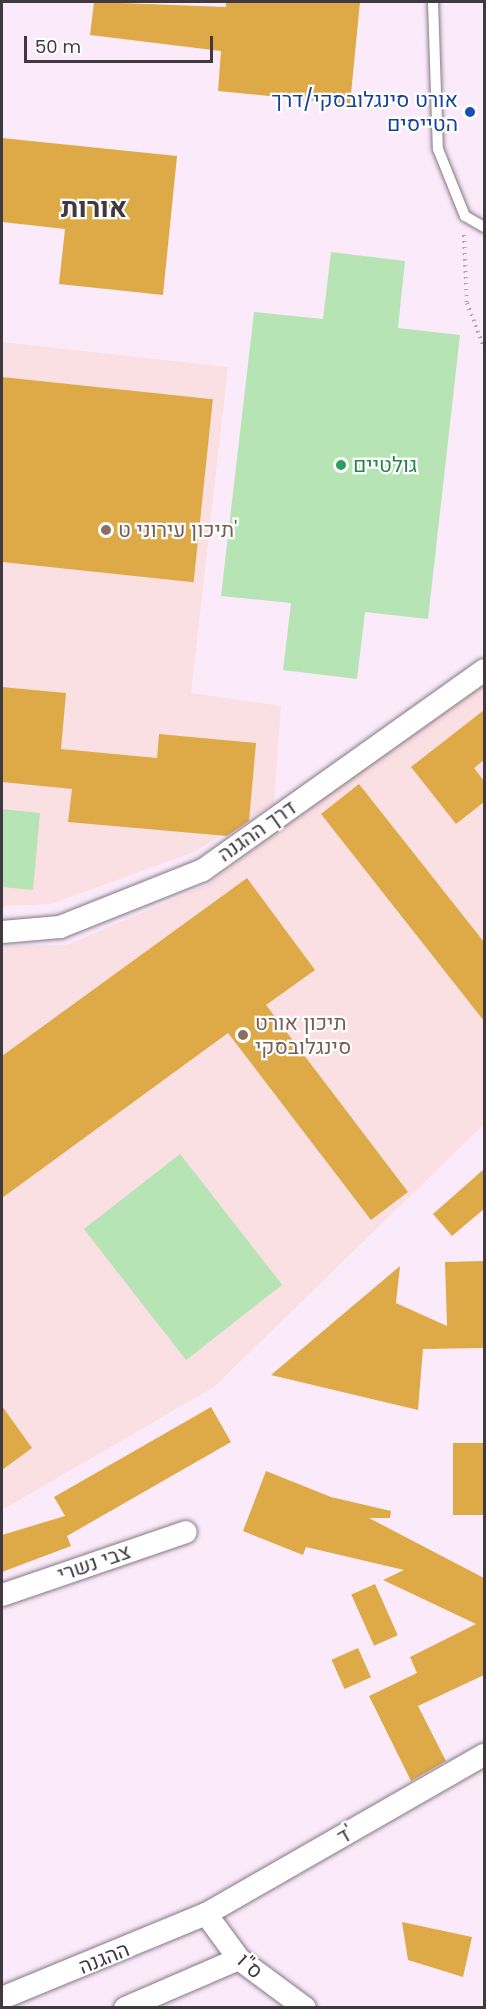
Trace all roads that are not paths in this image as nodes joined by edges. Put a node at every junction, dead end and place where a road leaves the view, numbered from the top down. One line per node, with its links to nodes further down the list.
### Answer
1 (433, 2): 2 (lane)
2 (484, 227)
3 (484, 669): 4 (street, דרך ההגנה)
4 (2, 932)
5 (186, 1532): 6 (street, צבי נשרי)
6 (2, 1594)
7 (484, 1755): 8 (street, ד')
8 (206, 1914): 9 (street, ס"ו); 10 (street, ההגנה)
9 (239, 1959): 11 (street); 12 (street, ס"ו)
10 (2, 1998)
11 (125, 2007)
12 (304, 2007)

